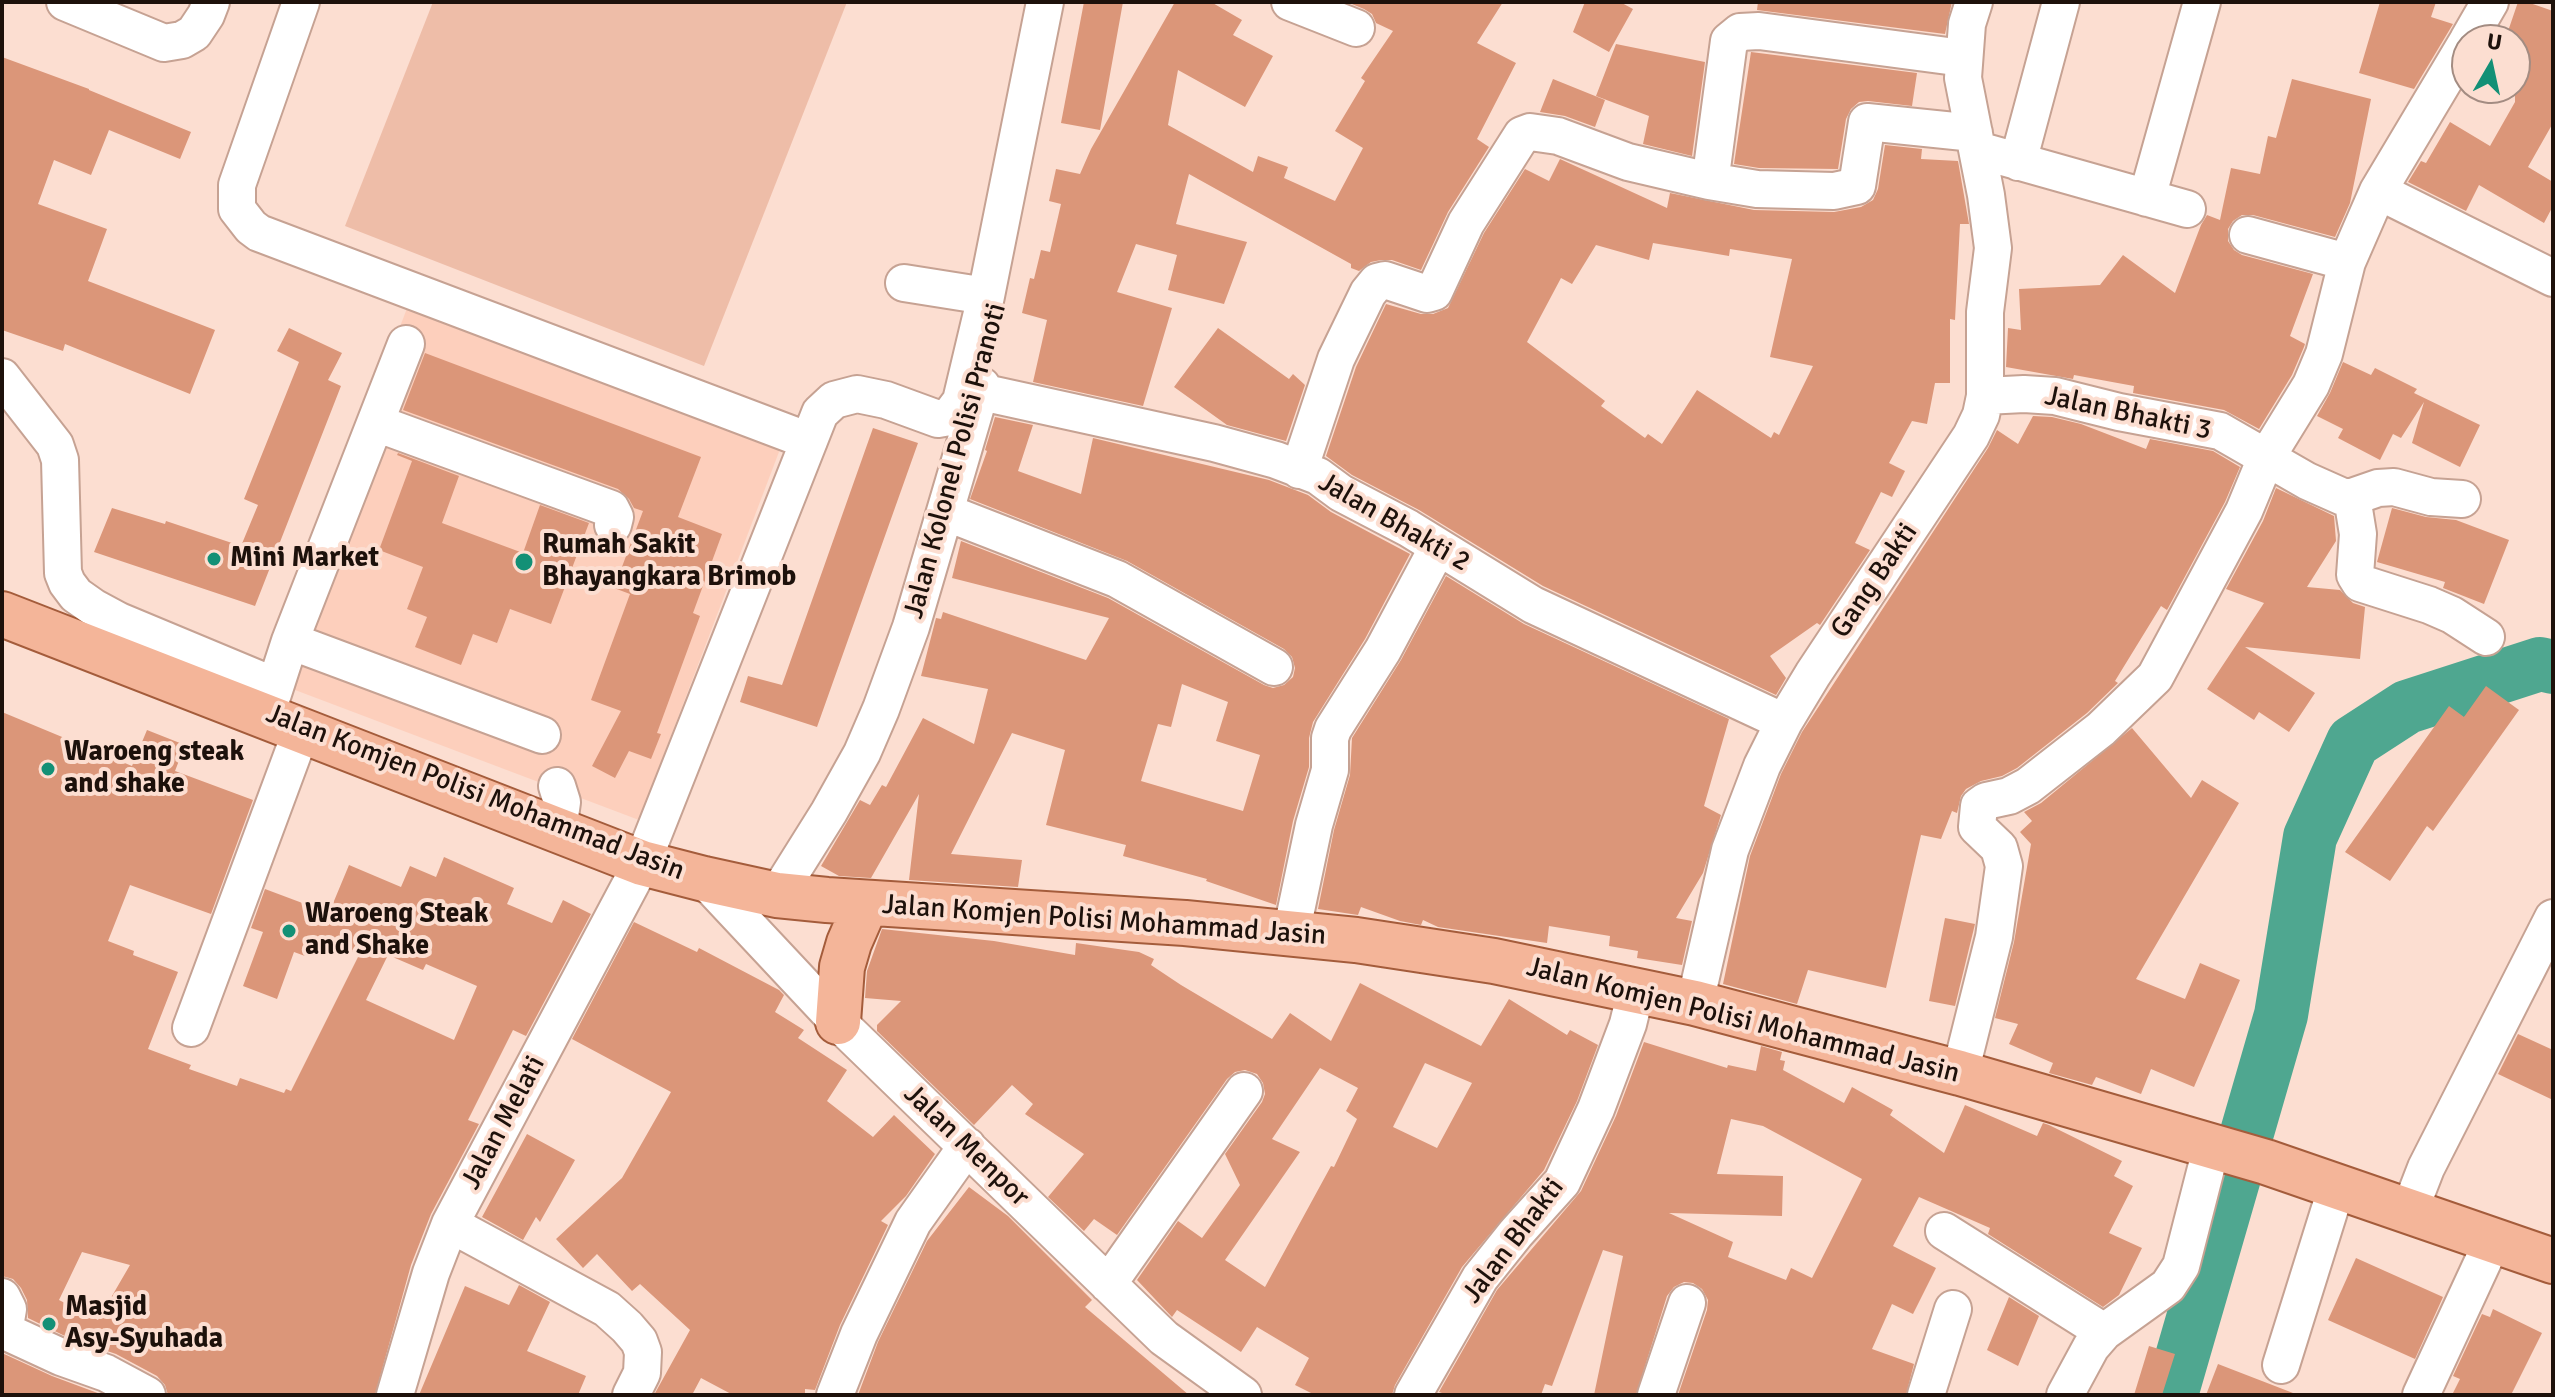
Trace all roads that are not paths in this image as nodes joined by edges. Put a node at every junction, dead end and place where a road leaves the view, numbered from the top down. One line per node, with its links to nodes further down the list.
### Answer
1 (65, 2): 2 (street)
2 (211, 2)
3 (301, 2): 30 (street)
4 (1045, 2): 24 (street)
5 (1067, 2): 27 (street, Jalan Kolonel Polisi Pranoti)
6 (1290, 2): 12 (street)
7 (1974, 2): 13 (street, Gang Bakti)
8 (2061, 2): 15 (street)
9 (2202, 2): 18 (street)
10 (2490, 2): 11 (street)
11 (2477, 24)
12 (1356, 28)
13 (1954, 57): 15 (street, Gang Bakti); 16 (street)
14 (2451, 68): 17 (street)
15 (1991, 150): 18 (street); 28 (street, Gang Bakti); 32 (street)
16 (1712, 168)
17 (2378, 191): 21 (street); 22 (street)
18 (2147, 198): 19 (street)
19 (2187, 209)
20 (2248, 235): 21 (street)
21 (2347, 262): 31 (street)
22 (2553, 278)
23 (904, 283): 24 (street)
24 (986, 296): 30 (street, Jalan Melati)
25 (406, 344): 29 (street)
26 (2, 377): 41 (street)
27 (981, 392): 32 (street, Jalan Bhakti 2); 35 (street, Jalan Kolonel Polisi Pranoti)
28 (1985, 396): 31 (street, Jalan Bhakti 3); 44 (street, Gang Bakti)
29 (376, 423): 36 (street); 40 (street)
30 (809, 441): 48 (street, Jalan Melati)
31 (2266, 458): 33 (street, Jalan Bhakti 3); 58 (street)
32 (1299, 470): 37 (street, Jalan Bhakti 2)
33 (2352, 497): 34 (street); 39 (street)
34 (2462, 499)
35 (945, 512): 42 (street); 50 (street, Jalan Kolonel Polisi Pranoti)
36 (613, 525)
37 (1438, 547): 44 (street, Jalan Bhakti 2); 53 (street)
38 (2, 614): 41 (main road, Jalan Komjen Polisi Mohammad Jasin)
39 (2486, 637)
40 (290, 641): 43 (street); 45 (street)
41 (139, 648): 43 (main road, Jalan Komjen Polisi Mohammad Jasin)
42 (1274, 667)
43 (281, 710): 47 (main road, Jalan Komjen Polisi Mohammad Jasin); 57 (street)
44 (1784, 722): 55 (street, Gang Bakti)
45 (542, 735)
46 (557, 786): 47 (street)
47 (558, 831): 48 (main road, Jalan Komjen Polisi Mohammad Jasin)
48 (642, 863): 49 (main road, Jalan Komjen Polisi Mohammad Jasin); 64 (street, Jalan Melati)
49 (704, 879): 50 (main road, Jalan Komjen Polisi Mohammad Jasin); 56 (street, Jalan Menpor)
50 (777, 895): 51 (main road, Jalan Komjen Polisi Mohammad Jasin)
51 (866, 904): 53 (main road, Jalan Komjen Polisi Mohammad Jasin); 56 (main road)
52 (2553, 918): 63 (street)
53 (1291, 934): 54 (main road, Jalan Komjen Polisi Mohammad Jasin)
54 (1636, 991): 55 (main road, Jalan Komjen Polisi Mohammad Jasin); 79 (street, Jalan Bhakti)
55 (1695, 1003): 58 (main road, Jalan Komjen Polisi Mohammad Jasin)
56 (838, 1022): 60 (street, Jalan Menpor)
57 (191, 1028)
58 (1960, 1073): 61 (main road, Jalan Komjen Polisi Mohammad Jasin)
59 (1244, 1091): 68 (street)
60 (967, 1146): 68 (street, Jalan Menpor); 77 (street)
61 (2236, 1153): 62 (main road, Jalan Komjen Polisi Mohammad Jasin); 72 (street)
62 (2337, 1186): 63 (main road, Jalan Komjen Polisi Mohammad Jasin); 73 (street)
63 (2409, 1212): 66 (main road, Jalan Komjen Polisi Mohammad Jasin)
64 (450, 1224): 75 (street, Jalan Melati); 76 (street)
65 (1944, 1231): 72 (street)
66 (2492, 1242): 67 (main road, Jalan Komjen Polisi Mohammad Jasin); 83 (street)
67 (2553, 1261)
68 (1108, 1284): 78 (street, Jalan Menpor)
69 (2, 1297): 74 (street)
70 (1687, 1303): 80 (street)
71 (1953, 1309): 81 (street)
72 (2104, 1332): 82 (street)
73 (2281, 1365)
74 (147, 1395)
75 (395, 1395)
76 (631, 1395)
77 (835, 1395)
78 (1243, 1395)
79 (1413, 1395)
80 (1656, 1395)
81 (1926, 1395)
82 (2065, 1395)
83 (2421, 1395)

